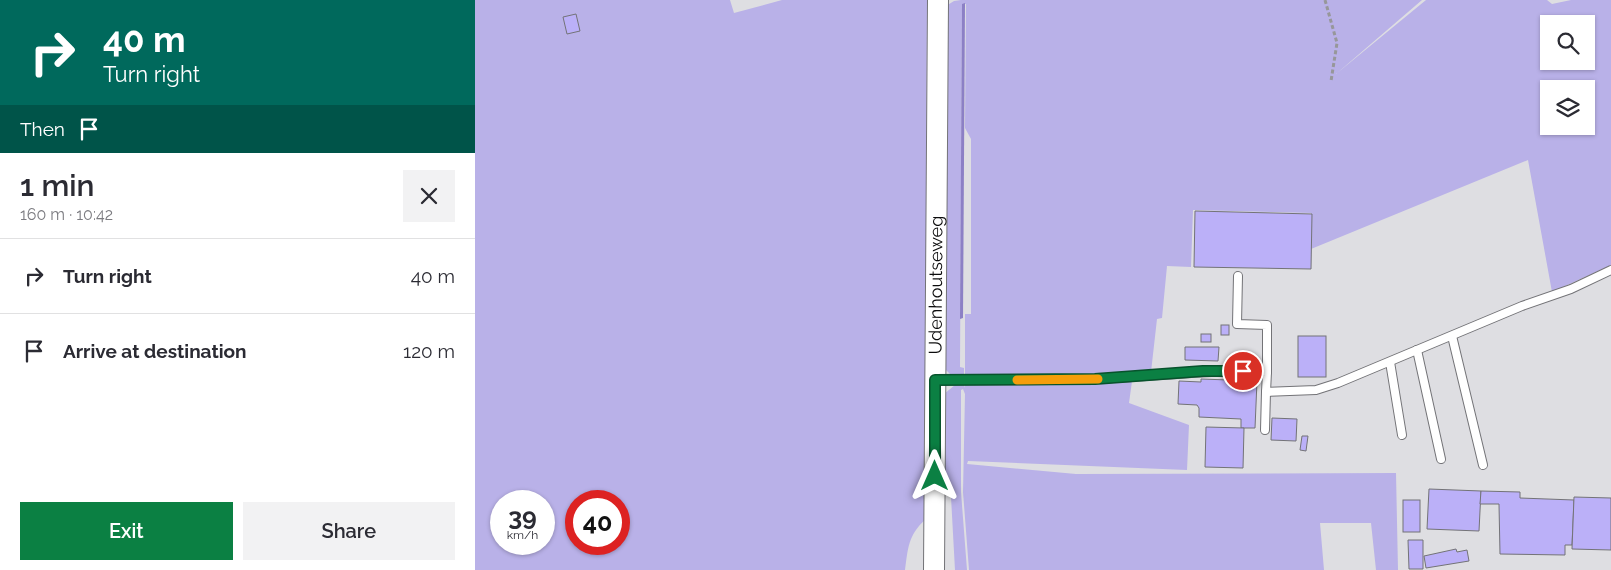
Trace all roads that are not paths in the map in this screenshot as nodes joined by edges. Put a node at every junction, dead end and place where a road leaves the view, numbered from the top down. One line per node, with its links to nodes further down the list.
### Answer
1 (938, 0): 8 (street, Udenhoutseweg)
2 (1611, 270): 4 (lane)
3 (1238, 276): 7 (lane)
4 (1452, 336): 5 (lane); 13 (lane)
5 (1417, 350): 6 (lane); 12 (lane)
6 (1390, 362): 9 (lane); 11 (lane)
7 (1267, 372): 8 (lane); 9 (lane)
8 (935, 380): 14 (street, Udenhoutseweg)
9 (1267, 392): 10 (lane)
10 (1265, 430)
11 (1402, 436)
12 (1441, 459)
13 (1483, 465)
14 (934, 570)

